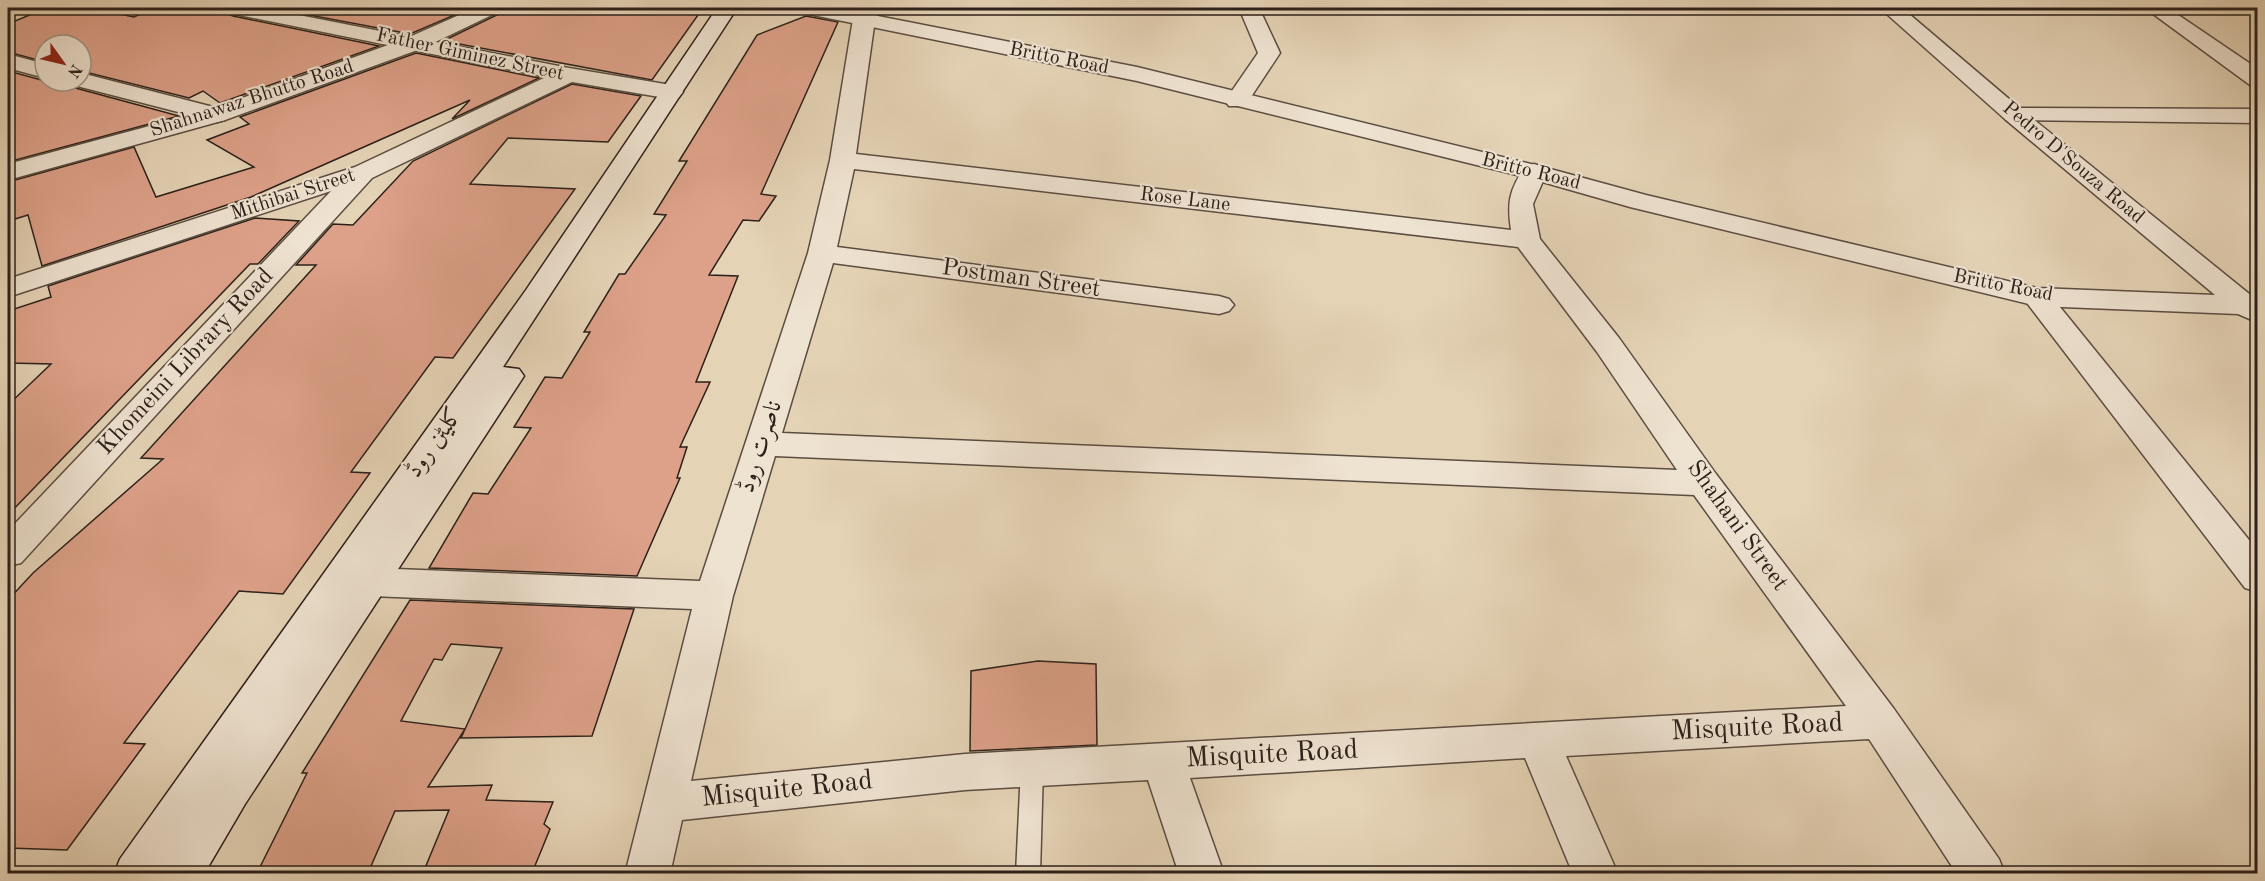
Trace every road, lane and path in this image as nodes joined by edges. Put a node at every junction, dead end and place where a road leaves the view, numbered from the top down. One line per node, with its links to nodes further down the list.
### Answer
1 (234, 8): 10 (street, Father Giminez Street)
2 (491, 8): 10 (street, Shahnawaz Bhutto Road)
3 (727, 8): 16 (street, کلیٹن روڈ)
4 (748, 8): 35 (street, کلیٹن روڈ)
5 (808, 8): 9 (street, Britto Road)
6 (1248, 8): 17 (street)
7 (1890, 8): 19 (street, Pedro D'Souza Road)
8 (2155, 8): 14 (street)
9 (867, 13): 17 (street, Britto Road); 21 (street, ناصرت روڈ)
10 (415, 43): 13 (street, Father Giminez Street); 18 (street, Shahnawaz Bhutto Road)
11 (8, 62): 12 (street)
12 (33, 68)
13 (569, 75): 16 (street, Father Giminez Street); 23 (street, Mithibai Street)
14 (2258, 80)
15 (93, 83): 18 (street)
16 (671, 92): 42 (street, کلیٹن روڈ)
17 (1237, 101): 24 (street, Britto Road)
18 (218, 115): 22 (street, Shahnawaz Bhutto Road)
19 (2014, 115): 20 (street); 30 (street, Pedro D'Souza Road)
20 (2258, 117)
21 (843, 160): 25 (street, Rose Lane); 26 (street, ناصرت روڈ)
22 (8, 172)
23 (364, 172): 27 (street, Mithibai Street); 33 (street, Khomeini Library Road)
24 (1534, 172): 25 (street, Shahani Street); 28 (street, Britto Road)
25 (1527, 240): 32 (street, Shahani Street)
26 (822, 253): 29 (street, Postman Street); 31 (street, ناصرت روڈ)
27 (8, 288)
28 (2037, 297): 30 (street, Britto Road); 34 (street)
29 (1219, 305)
30 (2254, 309)
31 (762, 444): 32 (street); 36 (street, ناصرت روڈ)
32 (1704, 483): 37 (street, Shahani Street)
33 (8, 553)
34 (2258, 578)
35 (371, 582): 36 (street); 43 (street, کلیٹن روڈ)
36 (714, 596): 41 (street, ناصرت روڈ)
37 (1880, 721): 38 (street, Misquite Road); 48 (street, Shahani Street)
38 (1538, 740): 39 (street, Misquite Road); 47 (street)
39 (1163, 760): 40 (street, Misquite Road); 46 (street)
40 (1032, 768): 41 (street, Misquite Road); 45 (lane)
41 (664, 803): 44 (street, ناصرت روڈ)
42 (136, 873)
43 (179, 873)
44 (647, 873)
45 (1028, 873)
46 (1202, 873)
47 (1596, 873)
48 (1983, 873)

